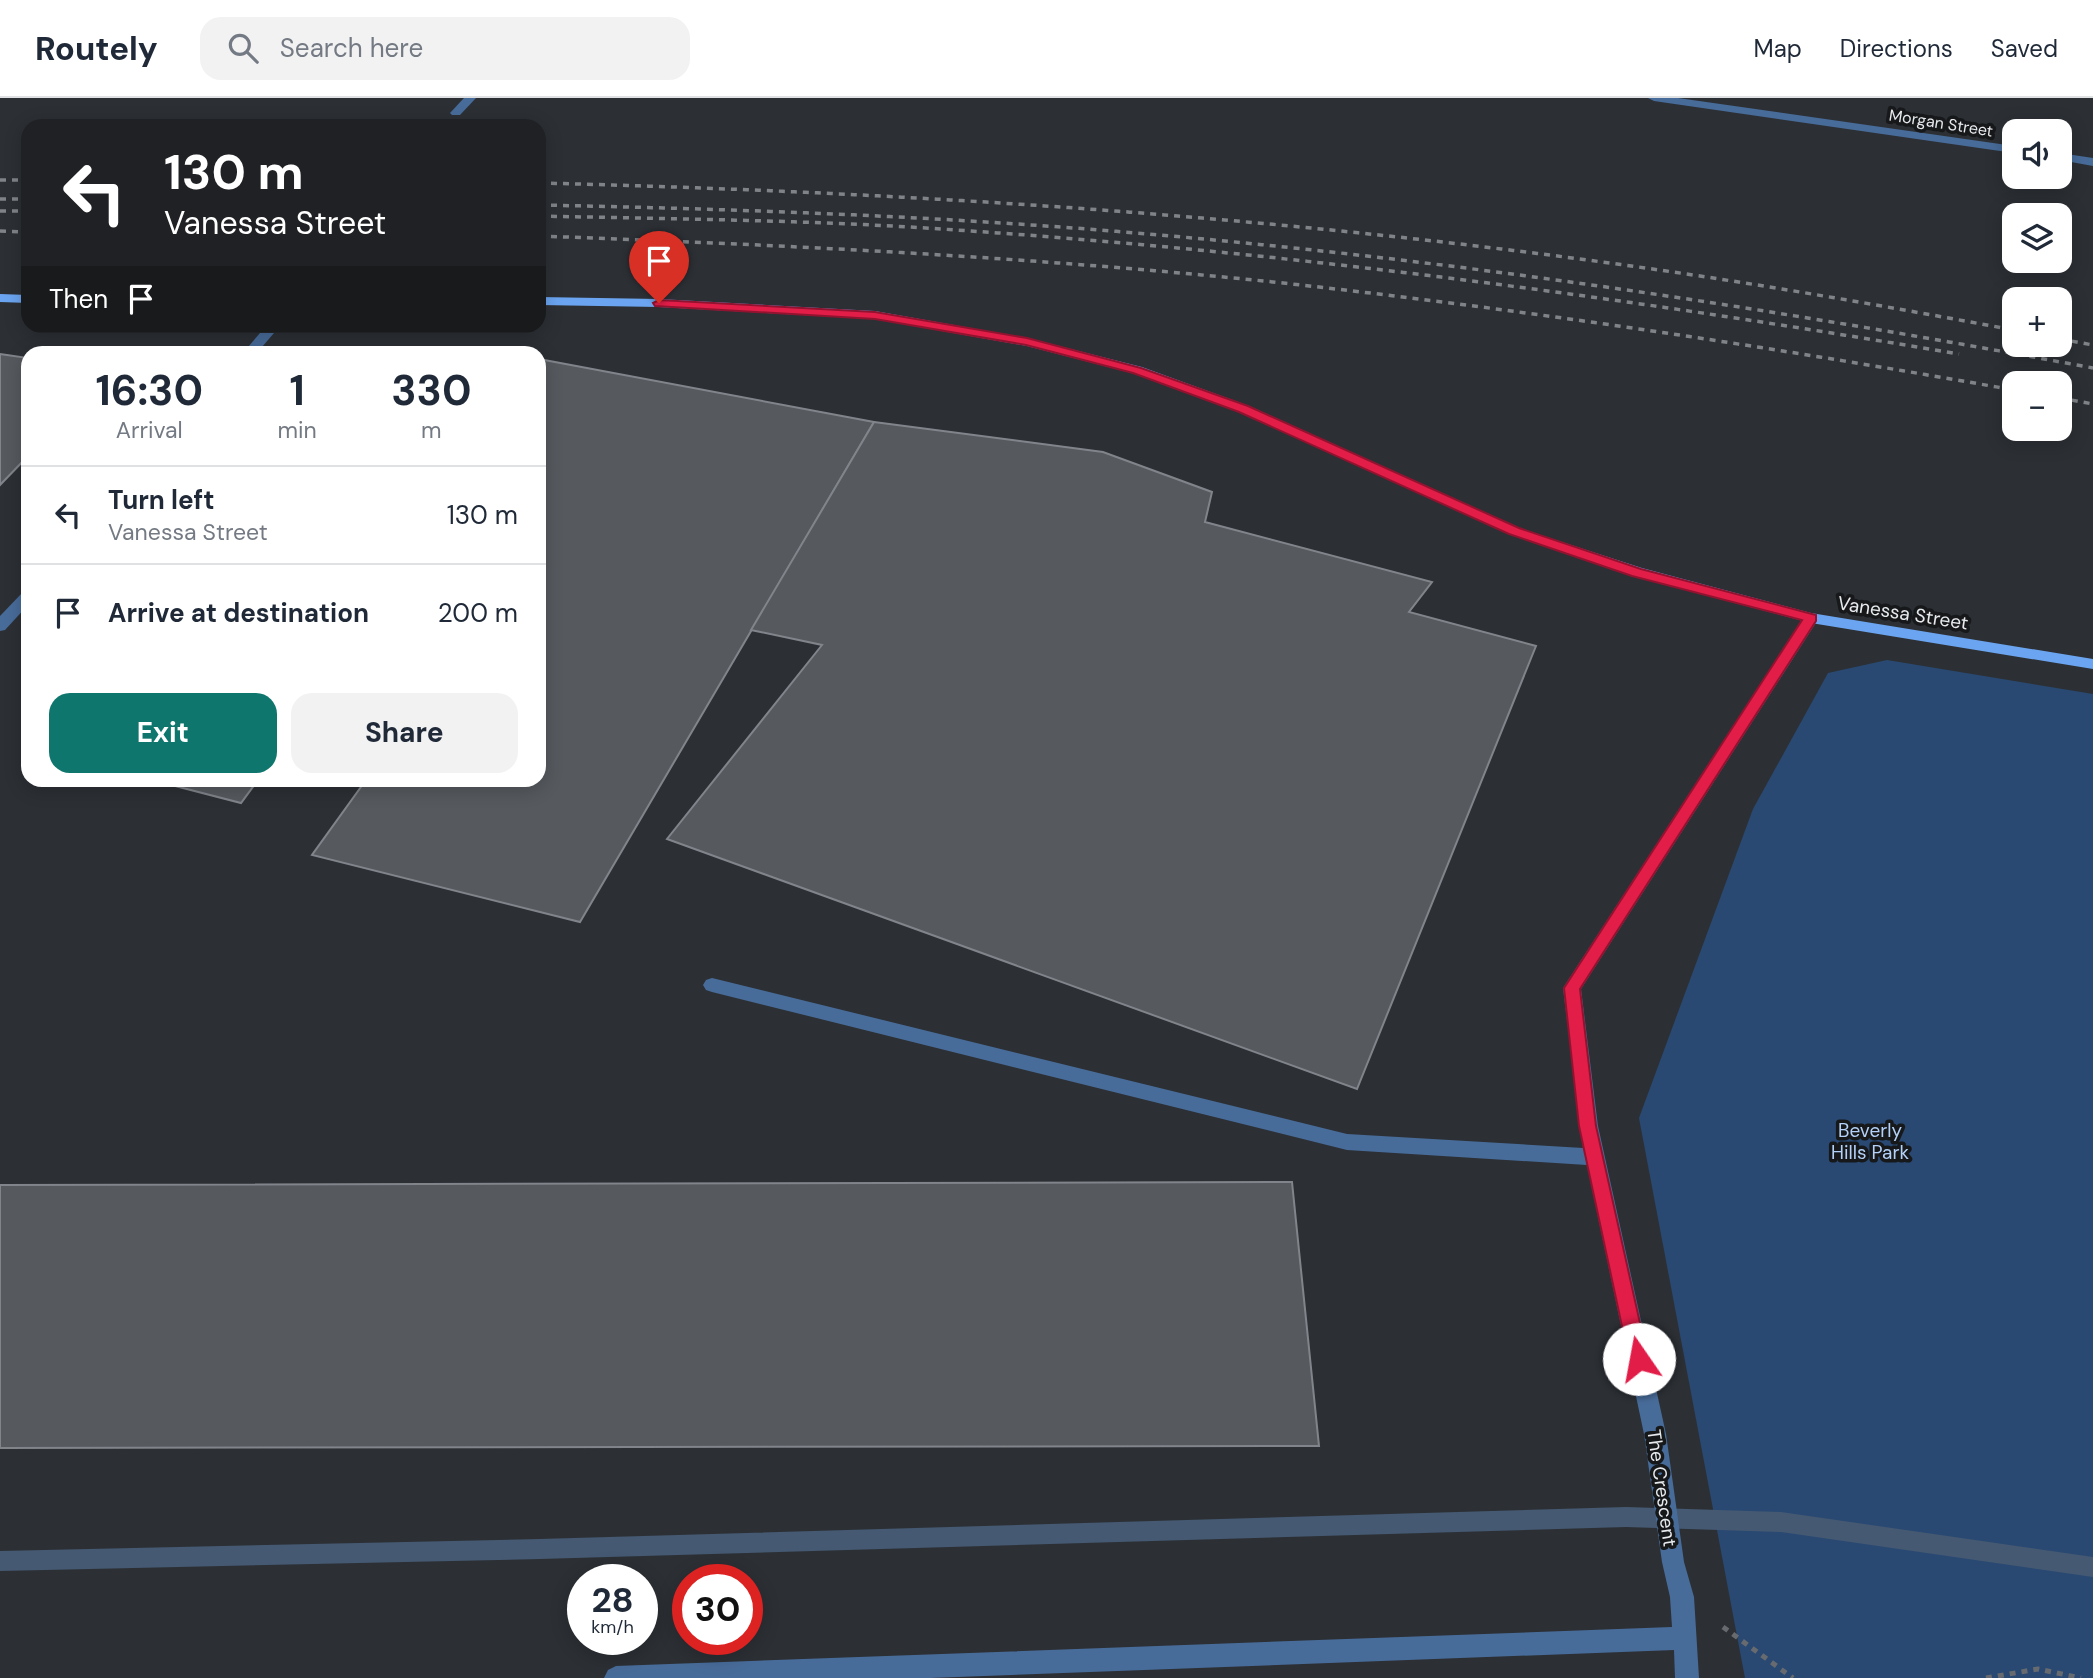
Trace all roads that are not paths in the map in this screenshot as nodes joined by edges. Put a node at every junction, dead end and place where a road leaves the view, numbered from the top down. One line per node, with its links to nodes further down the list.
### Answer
1 (470, 98): 3 (street)
2 (1654, 98): 4 (street, Morgan Street)
3 (456, 113)
4 (2002, 148)
5 (2072, 159): 6 (street)
6 (2093, 162)
7 (0, 299): 8 (main road)
8 (21, 299)
9 (546, 301): 11 (main road, Vanessa Street)
10 (21, 604): 12 (street)
11 (1811, 618): 13 (main road, Vanessa Street); 15 (street, The Crescent)
12 (0, 626)
13 (2093, 664)
14 (712, 985): 15 (street)
15 (1594, 1157): 16 (street, The Crescent)
16 (1682, 1638): 17 (street); 18 (street, The Crescent)
17 (616, 1678)
18 (1687, 1678)

